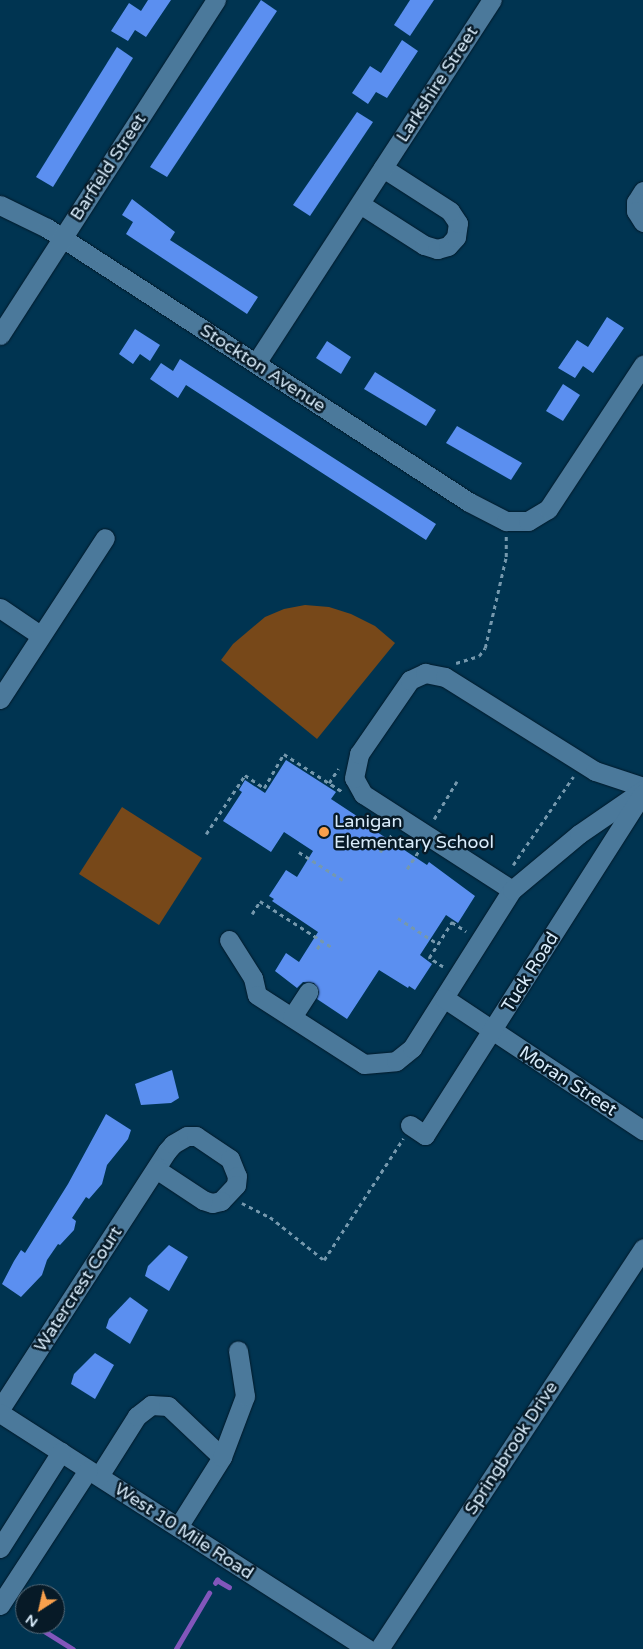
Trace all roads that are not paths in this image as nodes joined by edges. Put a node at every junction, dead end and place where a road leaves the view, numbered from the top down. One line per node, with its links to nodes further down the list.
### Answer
1 (216, 0): 8 (street, Barfield Street)
2 (492, 0): 3 (street, Larkshire Street)
3 (383, 168): 5 (street, Larkshire Street); 5 (street)
4 (643, 192): 7 (street)
5 (360, 204): 10 (street, Larkshire Street)
6 (0, 205): 8 (street, Stockton Avenue)
7 (643, 222)
8 (62, 238): 9 (street, Barfield Street); 10 (street, Stockton Avenue)
9 (0, 335)
10 (256, 363): 12 (street, Stockton Avenue)
11 (643, 365): 12 (street)
12 (636, 389)
13 (105, 538): 15 (street)
14 (0, 608): 15 (street)
15 (40, 635): 16 (street)
16 (0, 699)
17 (643, 790): 18 (street); 18 (street); 23 (street, Tuck Road)
18 (506, 887): 21 (street)
19 (229, 940): 22 (street)
20 (308, 992): 22 (street)
21 (444, 998): 22 (street); 23 (street, Moran Street)
22 (292, 1017)
23 (493, 1031): 24 (street, Tuck Road); 25 (street, Moran Street)
24 (411, 1125)
25 (643, 1130)
26 (156, 1169): 26 (street, Watercrest Court); 29 (street, Watercrest Court)
27 (643, 1248): 38 (street, Springbrook Drive)
28 (238, 1352): 32 (street)
29 (0, 1409)
30 (0, 1413): 31 (street, West 10 Mile Road)
31 (60, 1452): 33 (street, West 10 Mile Road); 35 (street)
32 (222, 1457): 33 (street); 34 (street)
33 (93, 1473): 34 (street, West 10 Mile Road); 36 (street)
34 (178, 1527): 37 (street, West 10 Mile Road)
35 (0, 1548)
36 (0, 1605)
37 (367, 1649)
38 (380, 1649)

